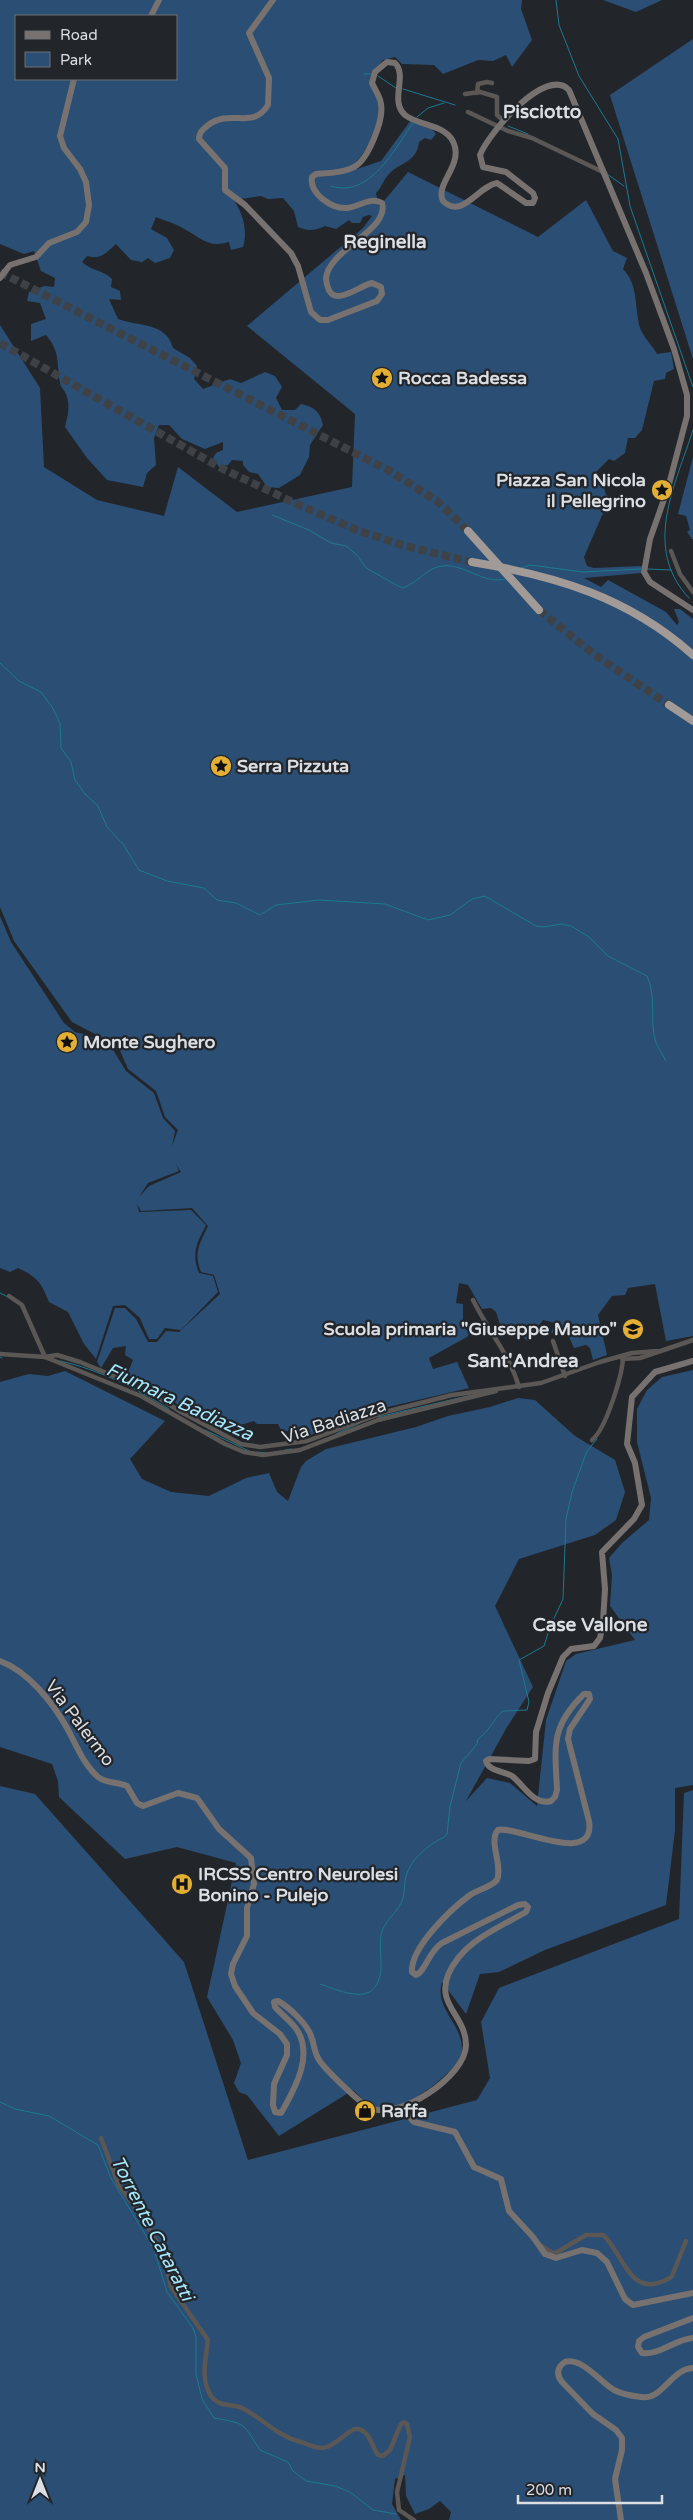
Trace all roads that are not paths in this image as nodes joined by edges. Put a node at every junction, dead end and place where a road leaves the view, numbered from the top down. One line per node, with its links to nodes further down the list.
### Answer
1 (159, 0): 3 (main road)
2 (273, 0): 10 (main road)
3 (152, 15)
4 (74, 80): 12 (main road)
5 (492, 83): 6 (street)
6 (477, 93): 7 (street); 9 (street)
7 (465, 94)
8 (468, 112): 10 (street)
9 (503, 120): 10 (main road); 11 (main road)
10 (499, 126): 11 (street)
11 (606, 174): 18 (main road)
12 (0, 278)
13 (468, 531): 17 (highway)
14 (671, 551): 16 (street)
15 (472, 562): 19 (highway)
16 (693, 592)
17 (539, 610)
18 (693, 610)
19 (693, 655)
20 (669, 705): 21 (highway)
21 (693, 721)
22 (8, 1296): 27 (street)
23 (473, 1300): 31 (street)
24 (553, 1340): 30 (street)
25 (693, 1340): 28 (street, Via Badiazza)
26 (0, 1354): 27 (street, Via Badiazza)
27 (45, 1357): 34 (street, Via Badiazza); 35 (street, Via Badiazza)
28 (623, 1357): 30 (street, Via Badiazza); 33 (street)
29 (693, 1361): 37 (main road, Via Palermo)
30 (565, 1376): 31 (street, Via Badiazza)
31 (519, 1387): 32 (street, Via Badiazza)
32 (500, 1390): 34 (street, Via Badiazza); 35 (street, Via Badiazza)
33 (592, 1440)
34 (298, 1443): 35 (street)
35 (300, 1450)
36 (0, 1661): 37 (main road, Via Palermo)
37 (401, 2108): 40 (main road)
38 (101, 2138): 45 (street)
39 (686, 2240): 40 (street)
40 (538, 2245): 41 (main road)
41 (693, 2293)
42 (693, 2318): 43 (main road)
43 (693, 2338)
44 (693, 2368): 46 (main road)
45 (414, 2520)
46 (621, 2520)

